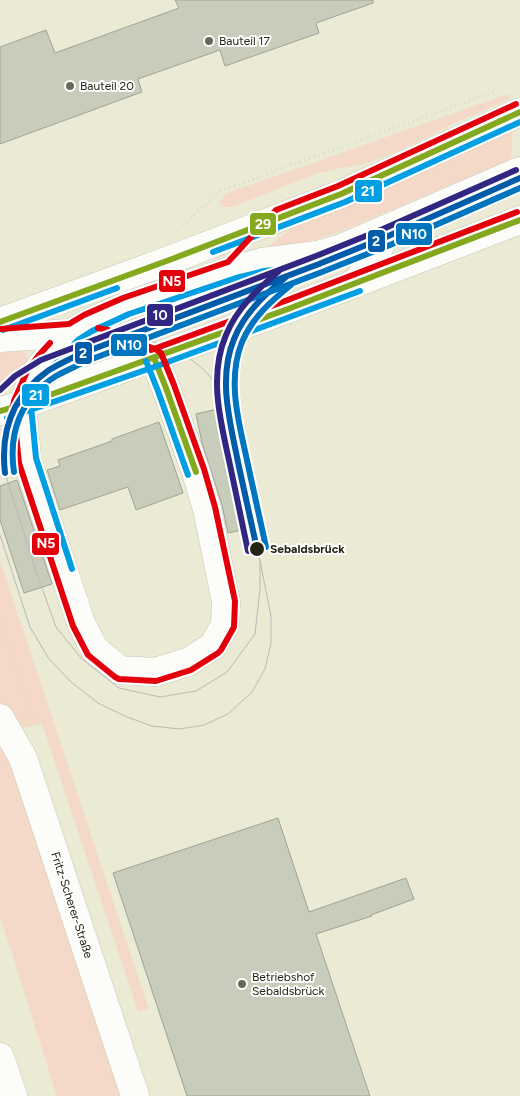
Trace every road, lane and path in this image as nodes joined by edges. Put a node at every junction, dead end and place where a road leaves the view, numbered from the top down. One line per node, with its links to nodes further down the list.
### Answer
1 (502, 89): 7 (path)
2 (520, 112): 4 (main road)
3 (520, 170): 6 (main road)
4 (280, 218): 8 (main road); 10 (main road)
5 (520, 220): 9 (main road)
6 (392, 226): 8 (main road); 9 (main road)
7 (178, 229)
8 (232, 270): 11 (main road)
9 (357, 283): 13 (main road)
10 (0, 322)
11 (72, 333): 12 (main road); 13 (main road); 14 (main road)
12 (0, 338)
13 (154, 358): 14 (main road); 14 (main road)
14 (11, 408)
15 (0, 620): 17 (path)
16 (0, 718): 17 (main road, Fritz-Scherer-Straße)
17 (23, 758): 20 (main road, Fritz-Scherer-Straße)
18 (0, 1056): 19 (main road)
19 (13, 1096)
20 (135, 1096)

